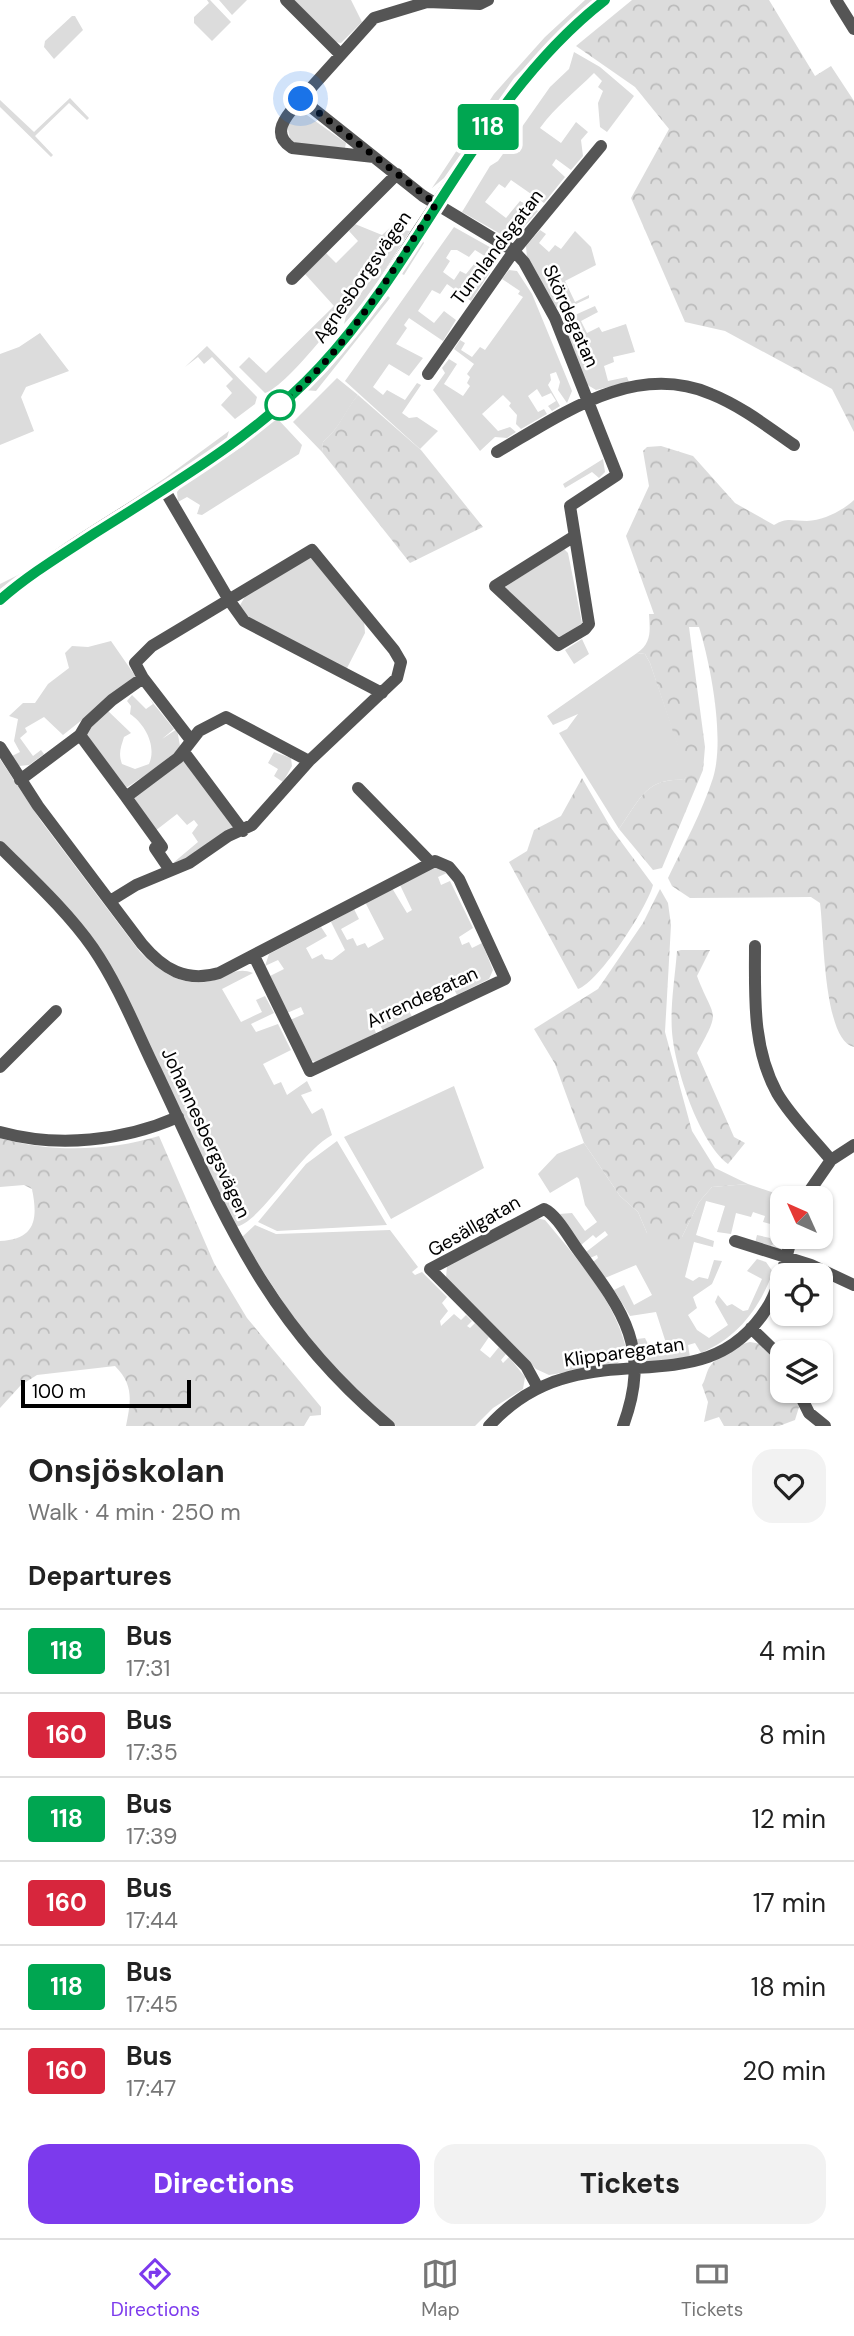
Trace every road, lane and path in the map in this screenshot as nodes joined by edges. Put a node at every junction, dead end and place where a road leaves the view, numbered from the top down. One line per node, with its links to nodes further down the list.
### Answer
1 (286, 0): 7 (street)
2 (488, 0): 5 (street)
3 (605, 0): 12 (street, Agnesborgsvägen)
4 (836, 0): 6 (street)
5 (415, 2): 7 (street)
6 (854, 29)
7 (340, 54): 8 (street)
8 (301, 99): 10 (street, Skördegatan); 10 (street)
9 (601, 146): 13 (street, Tunnlandsgatan)
10 (375, 157): 11 (street, Skördegatan)
11 (397, 174): 12 (street, Skördegatan); 14 (street)
12 (436, 204): 13 (street, Skördegatan); 19 (street, Agnesborgsvägen)
13 (514, 251): 15 (street, Tunnlandsgatan); 16 (street, Skördegatan)
14 (292, 279)
15 (428, 374)
16 (587, 401): 17 (street); 18 (street); 20 (street, Skördegatan)
17 (794, 445)
18 (497, 452)
19 (164, 489): 21 (street, Agnesborgsvägen); 22 (street)
20 (573, 537): 20 (street)
21 (0, 600)
22 (229, 600): 23 (street); 24 (street); 24 (street)
23 (143, 678): 25 (street); 26 (street)
24 (382, 693): 29 (street)
25 (80, 735): 30 (street); 32 (street)
26 (190, 739): 28 (street); 29 (street)
27 (0, 747): 30 (street)
28 (184, 752): 32 (street); 33 (street)
29 (309, 761): 33 (street)
30 (20, 780): 37 (street)
31 (358, 788): 35 (street)
32 (126, 797): 36 (street)
33 (243, 831): 36 (street)
34 (0, 847): 42 (street, Johannesbergsvägen)
35 (430, 862): 39 (street); 39 (street, Arrendegatan)
36 (170, 870): 37 (street)
37 (110, 901): 39 (street)
38 (755, 946): 45 (street)
39 (254, 956)
40 (56, 1011): 41 (street)
41 (0, 1067)
42 (178, 1117): 43 (street); 56 (street, Johannesbergsvägen)
43 (0, 1132)
44 (854, 1145): 45 (street)
45 (831, 1160): 46 (street)
46 (813, 1186)
47 (735, 1241): 49 (street)
48 (788, 1250): 49 (street, Klipparegatan)
49 (786, 1257): 50 (street); 51 (street, Klipparegatan)
50 (854, 1285)
51 (751, 1328): 52 (street); 53 (street, Klipparegatan)
52 (770, 1346)
53 (635, 1370): 54 (street, Klipparegatan); 54 (street, Gesällgatan); 58 (street)
54 (538, 1388): 57 (street, Klipparegatan)
55 (804, 1403): 59 (street)
56 (389, 1426)
57 (489, 1426)
58 (623, 1426)
59 (825, 1426)

